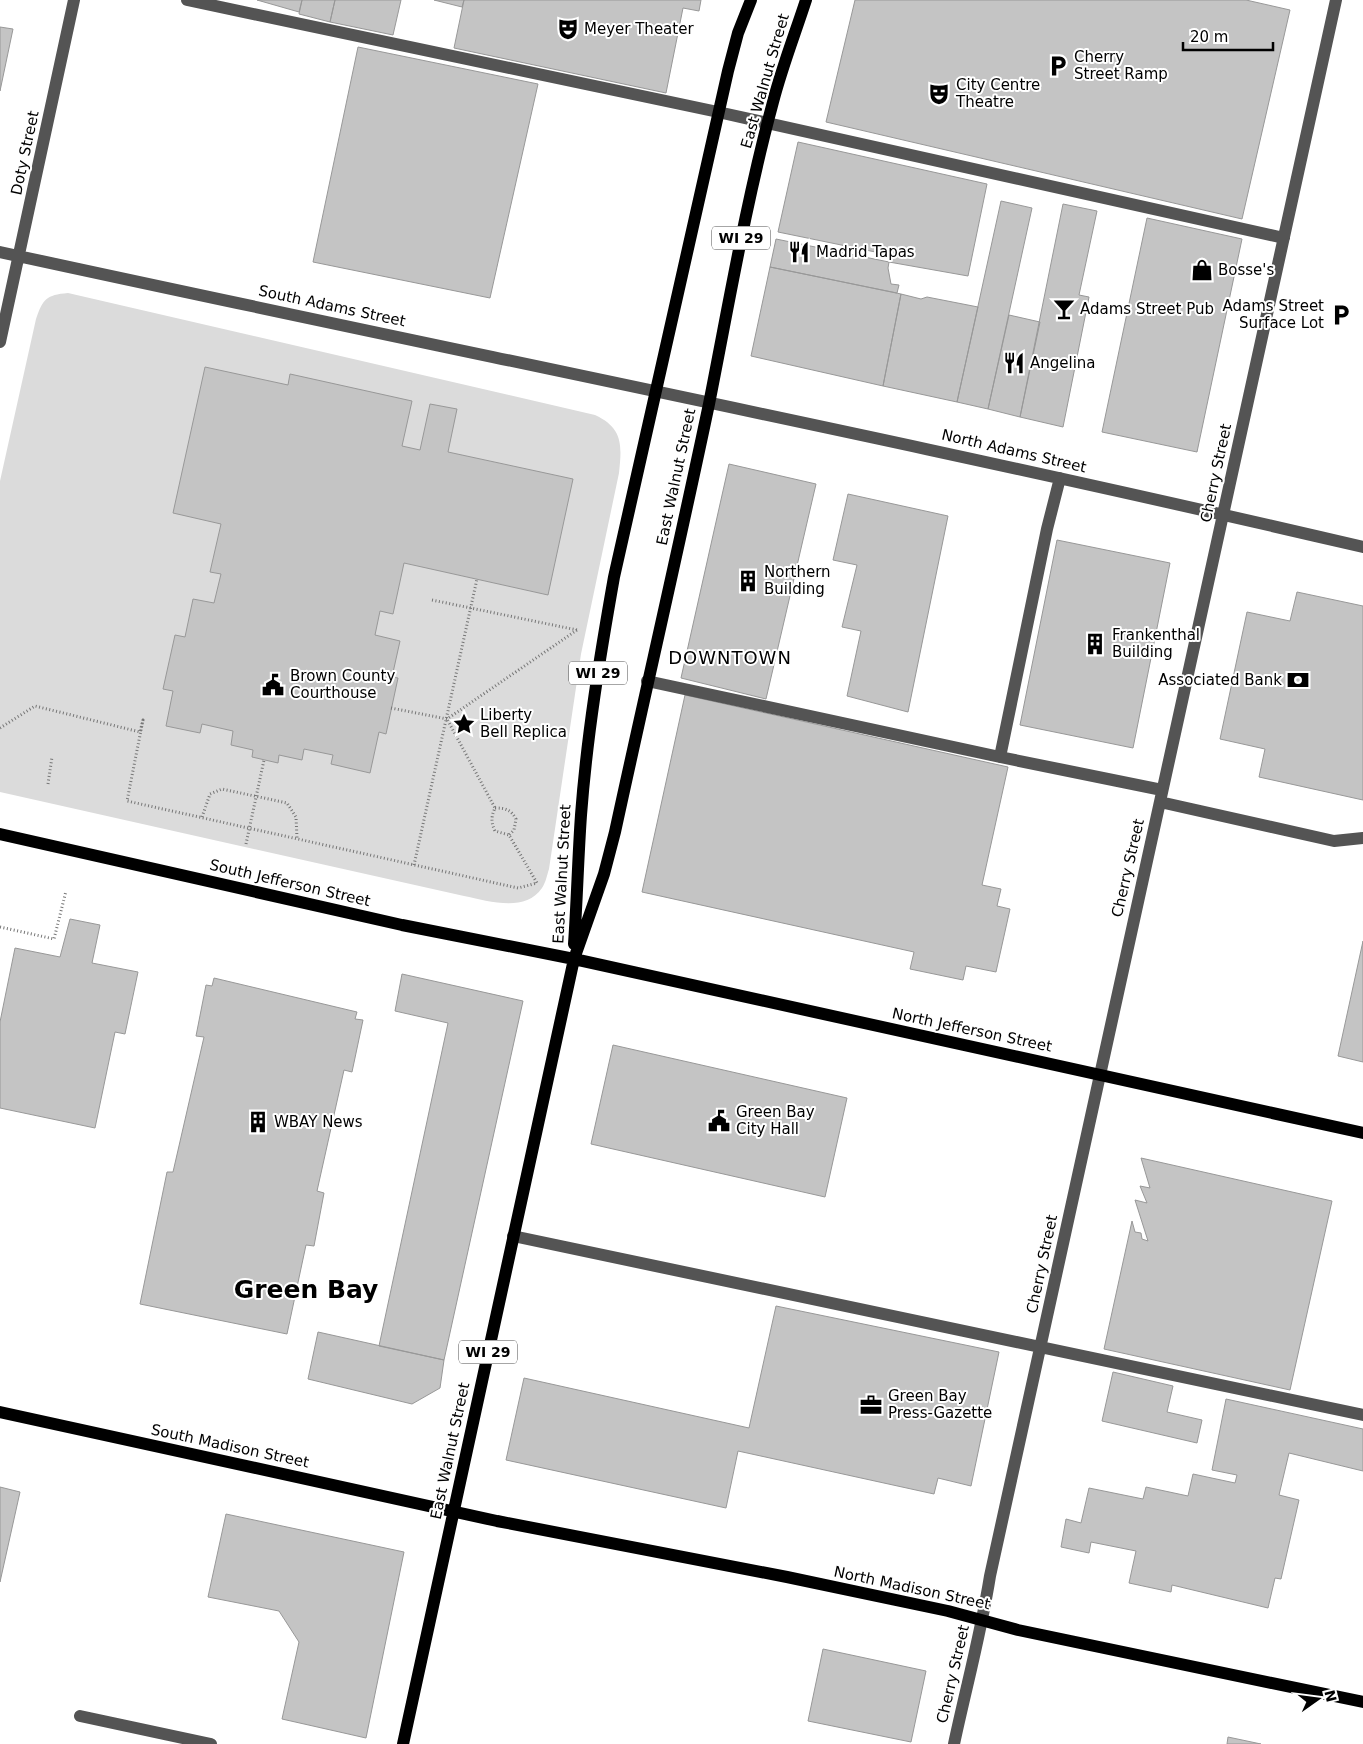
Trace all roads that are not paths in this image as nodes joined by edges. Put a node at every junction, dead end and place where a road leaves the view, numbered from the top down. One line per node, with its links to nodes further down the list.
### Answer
1 (74, 0): 10 (street, Doty Street)
2 (187, 0): 6 (street)
3 (751, 0): 6 (main road, East Walnut Street / WI 29)
4 (806, 0): 7 (main road, East Walnut Street / WI 29)
5 (1336, 0): 8 (street, Cherry Street)
6 (718, 112): 7 (street); 12 (main road, East Walnut Street / WI 29)
7 (768, 123): 8 (street); 13 (main road, East Walnut Street / WI 29)
8 (1284, 238): 15 (street, Cherry Street)
9 (0, 252): 10 (street, South Adams Street)
10 (20, 256): 11 (street, Doty Street); 12 (street, South Adams Street)
11 (0, 342)
12 (657, 391): 13 (street, North Adams Street); 22 (main road, East Walnut Street / WI 29)
13 (709, 402): 14 (street, North Adams Street); 17 (main road, East Walnut Street / WI 29)
14 (1060, 478): 15 (street, North Adams Street); 18 (street)
15 (1223, 514): 16 (street, North Adams Street); 19 (street, Cherry Street)
16 (1363, 547)
17 (648, 680): 18 (street); 22 (main road, East Walnut Street / WI 29)
18 (1000, 757): 19 (street)
19 (1161, 796): 21 (street); 23 (street, Cherry Street)
20 (0, 834): 22 (main road, South Jefferson Street)
21 (1363, 838)
22 (574, 959): 23 (main road, North Jefferson Street); 25 (main road, East Walnut Street / WI 29)
23 (1100, 1075): 24 (main road, North Jefferson Street); 26 (street, Cherry Street)
24 (1363, 1133)
25 (513, 1236): 26 (street); 29 (main road, East Walnut Street / WI 29)
26 (1040, 1347): 28 (street); 30 (street, Cherry Street)
27 (0, 1412): 29 (main road, South Madison Street)
28 (1363, 1415)
29 (453, 1512): 30 (main road, North Madison Street); 34 (main road, East Walnut Street / WI 29)
30 (983, 1619): 31 (main road, North Madison Street); 35 (street, Cherry Street)
31 (1363, 1702)
32 (80, 1716): 33 (street)
33 (212, 1744)
34 (403, 1744)
35 (954, 1744)

